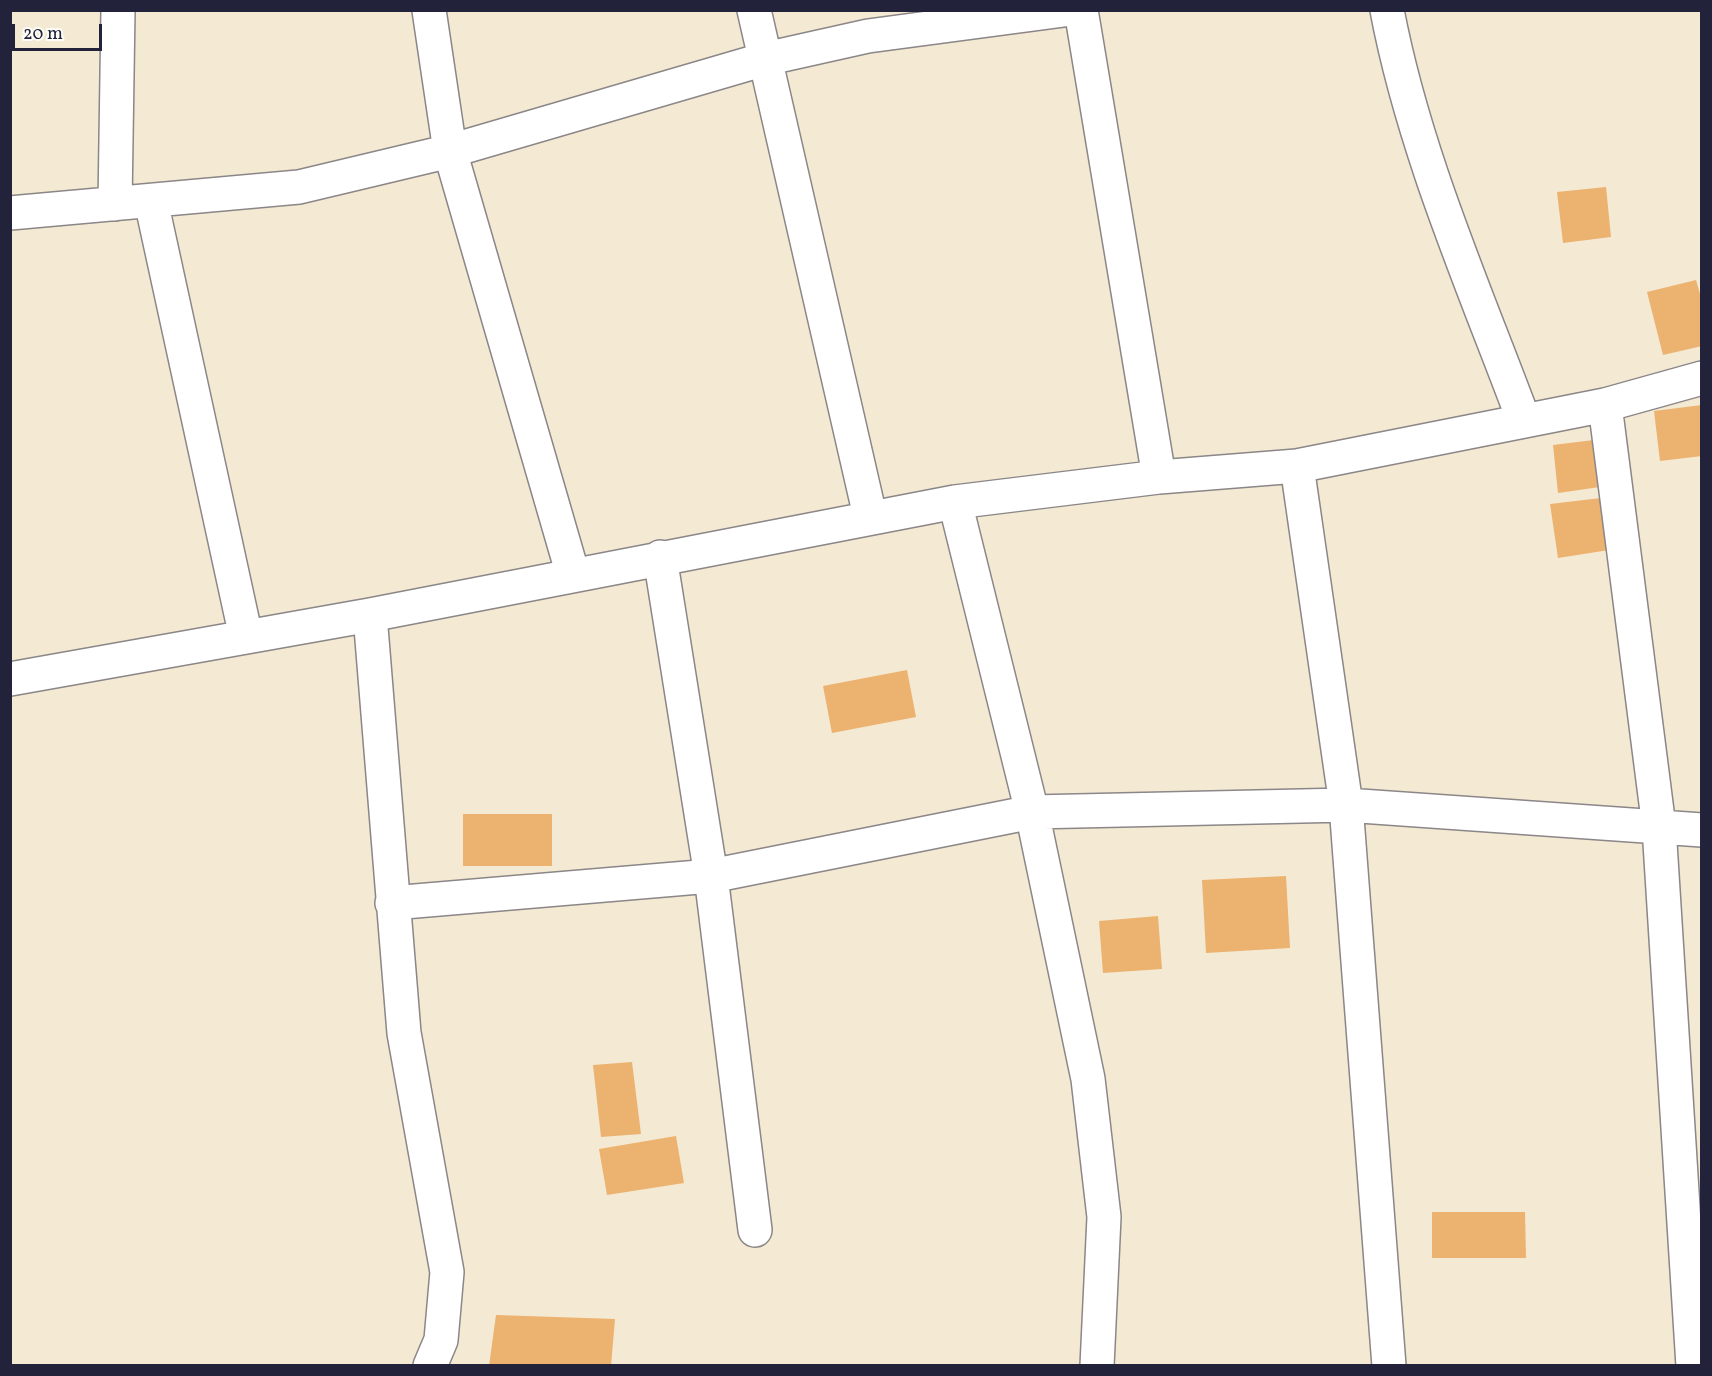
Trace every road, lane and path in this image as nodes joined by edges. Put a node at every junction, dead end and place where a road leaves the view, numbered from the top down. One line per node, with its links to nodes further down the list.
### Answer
1 (118, 10): 10 (street)
2 (429, 10): 8 (street)
3 (754, 10): 7 (street)
4 (1064, 10): 7 (street)
5 (1081, 10): 16 (street)
6 (1387, 10): 14 (street)
7 (765, 58): 8 (street); 18 (street)
8 (450, 151): 9 (street); 20 (street)
9 (151, 201): 10 (street); 22 (street)
10 (115, 204): 11 (street)
11 (10, 213)
12 (1701, 378): 13 (street)
13 (1605, 405): 14 (street); 26 (street)
14 (1524, 421): 15 (street)
15 (1297, 466): 16 (street); 24 (street)
16 (1159, 477): 17 (street)
17 (955, 502): 18 (street); 25 (street)
18 (870, 516): 19 (street)
19 (660, 558): 20 (street); 28 (street)
20 (573, 575): 21 (street)
21 (370, 615): 22 (street); 29 (street)
22 (246, 637): 23 (street)
23 (10, 679)
24 (1346, 805): 25 (street); 26 (street); 33 (street)
25 (1032, 812): 28 (street); 32 (street)
26 (1659, 827): 27 (street); 34 (street)
27 (1701, 830)
28 (711, 876): 29 (street); 30 (street)
29 (392, 903): 31 (street)
30 (755, 1230)
31 (430, 1365)
32 (1097, 1365)
33 (1389, 1365)
34 (1693, 1365)

